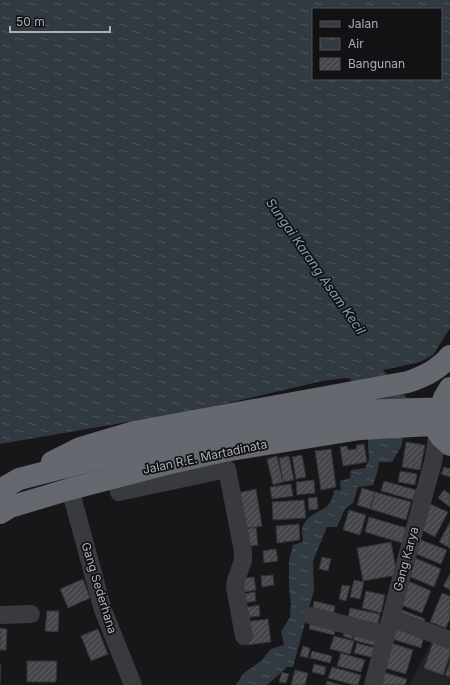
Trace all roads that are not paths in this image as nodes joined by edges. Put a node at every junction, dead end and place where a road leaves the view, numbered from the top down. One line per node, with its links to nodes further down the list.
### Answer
1 (450, 356): 3 (highway)
2 (450, 388): 4 (highway)
3 (354, 411): 4 (highway); 5 (highway, Jalan R.E. Martadinata); 7 (highway, Jalan R.E. Martadinata)
4 (437, 423): 12 (street, Gang Karya)
5 (117, 477): 6 (highway, Jalan R.E. Martadinata); 14 (street)
6 (70, 489): 8 (highway, Jalan R.E. Martadinata); 16 (street, Gang Sederhana)
7 (0, 490)
8 (0, 513)
9 (31, 614): 10 (street)
10 (0, 615)
11 (312, 616): 13 (street)
12 (391, 618): 13 (street, Gang Karya); 15 (street)
13 (386, 635): 17 (street, Gang Karya)
14 (244, 636)
15 (450, 640)
16 (132, 685)
17 (373, 685)

